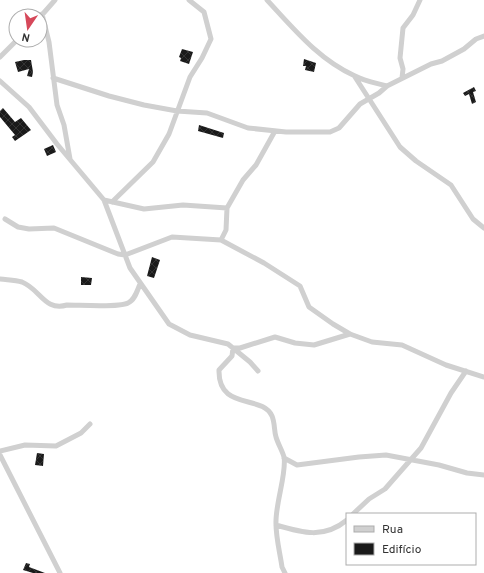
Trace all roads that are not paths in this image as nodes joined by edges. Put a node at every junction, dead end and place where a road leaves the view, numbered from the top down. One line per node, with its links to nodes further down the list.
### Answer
1 (55, 0): 5 (street)
2 (189, 0): 16 (street)
3 (267, 0): 10 (street)
4 (420, 0): 12 (street)
5 (48, 8)
6 (484, 36): 12 (street)
7 (48, 39): 11 (street)
8 (9, 48): 9 (street)
9 (0, 57)
10 (355, 77): 14 (street); 15 (street)
11 (54, 78): 16 (street); 18 (street)
12 (402, 78): 14 (street)
13 (0, 81): 18 (street)
14 (387, 86): 15 (street)
15 (370, 99): 17 (street); 23 (street)
16 (177, 111): 17 (street); 20 (street)
17 (275, 131): 21 (street)
18 (70, 160): 19 (street)
19 (104, 200): 20 (street); 25 (street)
20 (112, 202): 21 (street)
21 (227, 208): 24 (street)
22 (5, 219): 25 (street)
23 (484, 228)
24 (221, 240): 25 (street); 28 (street)
25 (125, 255): 27 (street)
26 (0, 279): 27 (street)
27 (140, 284): 29 (street)
28 (350, 334): 29 (street); 31 (street)
29 (233, 348): 30 (street); 36 (street)
30 (258, 371)
31 (466, 371): 32 (street); 37 (street)
32 (484, 377)
33 (90, 424): 34 (street)
34 (0, 451)
35 (0, 455): 42 (street)
36 (284, 458): 37 (street); 41 (street)
37 (410, 459): 38 (street); 39 (street)
38 (484, 475)
39 (354, 513)
40 (346, 521): 41 (street)
41 (276, 525): 43 (street)
42 (60, 573)
43 (285, 573)

